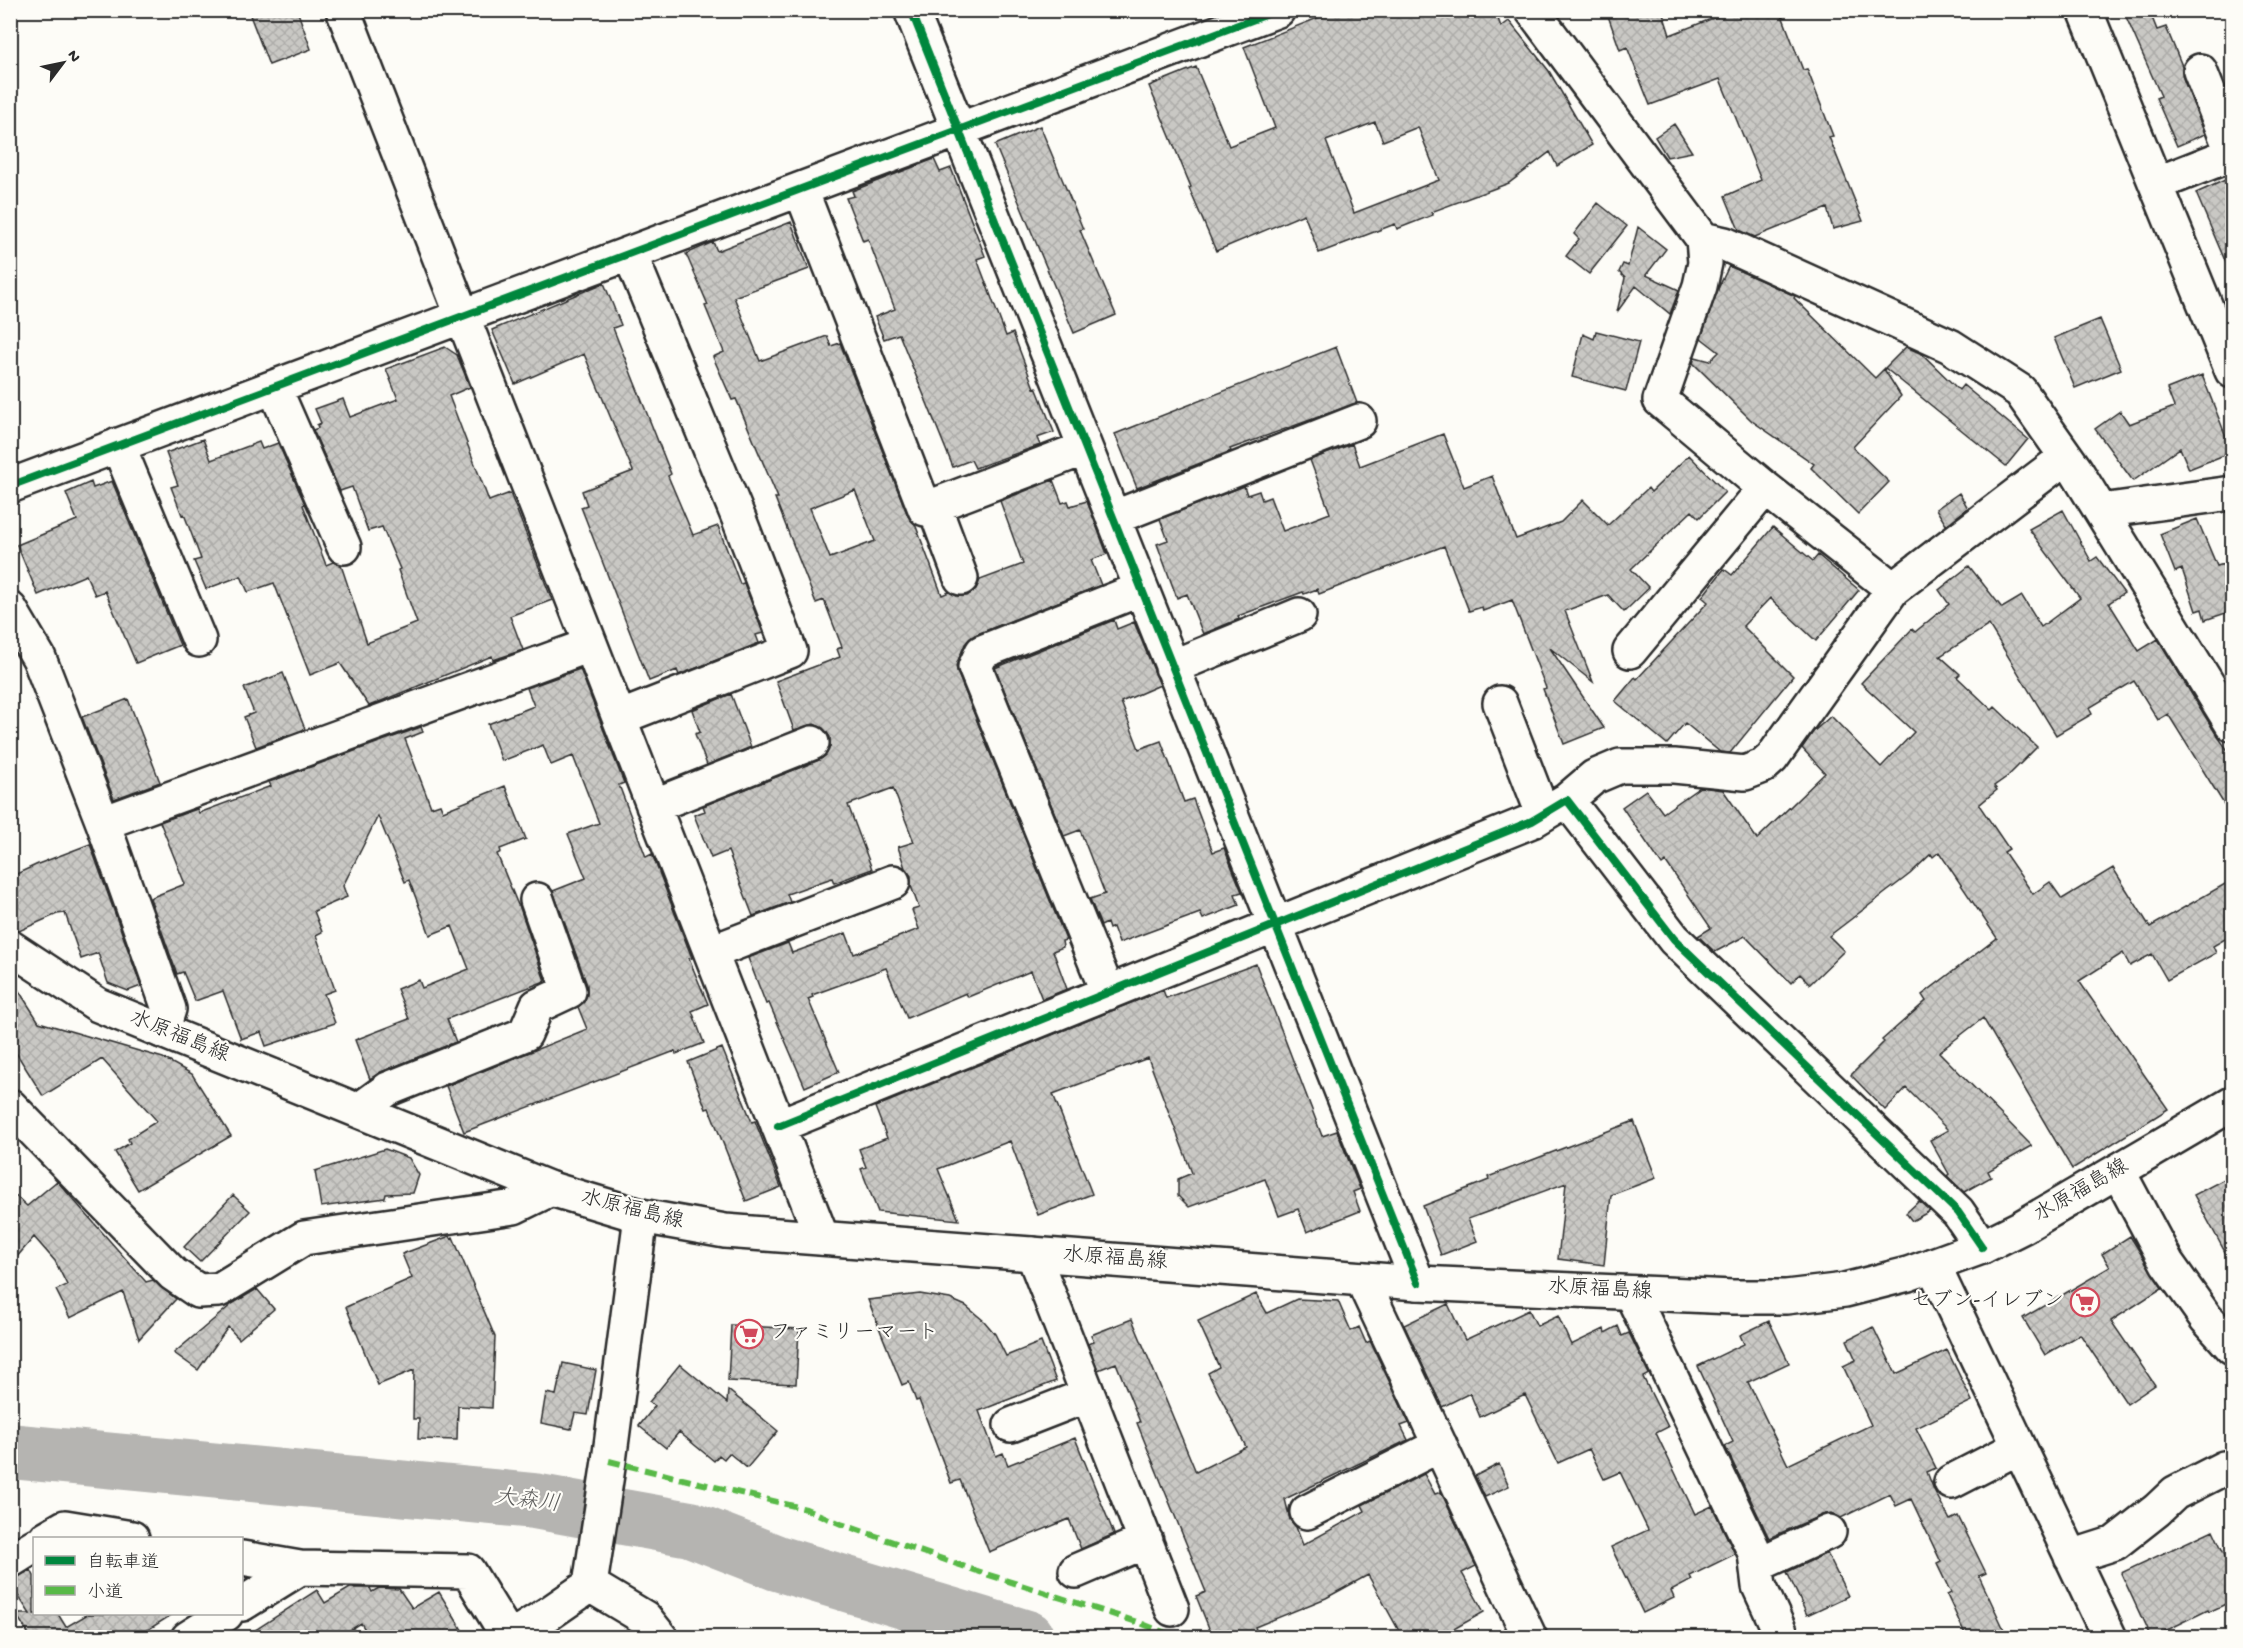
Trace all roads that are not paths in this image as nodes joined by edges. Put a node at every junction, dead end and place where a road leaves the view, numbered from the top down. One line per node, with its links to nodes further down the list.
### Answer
1 (343, 10): 13 (street)
2 (910, 10): 7 (street)
3 (1278, 10): 7 (street)
4 (1532, 10): 11 (street)
5 (2085, 10): 9 (street)
6 (2200, 71): 8 (street)
7 (958, 131): 10 (street); 18 (street)
8 (2232, 153): 9 (street)
9 (2156, 184): 14 (street)
10 (801, 190): 12 (street); 23 (street)
11 (1703, 239): 19 (street); 21 (street)
12 (630, 254): 13 (street); 38 (street)
13 (462, 316): 15 (street); 33 (street)
14 (2232, 371)
15 (274, 387): 17 (street); 26 (street)
16 (1359, 421): 25 (street)
17 (118, 445): 20 (street); 32 (street)
18 (1085, 448): 23 (street); 25 (street)
19 (2066, 457): 24 (street); 29 (street)
20 (10, 486)
21 (1765, 488): 29 (street); 34 (street)
22 (2232, 493): 24 (street)
23 (934, 506): 27 (street)
24 (2101, 512): 37 (street)
25 (1113, 518): 28 (street)
26 (344, 547)
27 (961, 578)
28 (1141, 589): 35 (street); 48 (street)
29 (1893, 589): 41 (street)
30 (10, 609): 42 (street)
31 (1299, 615): 35 (street)
32 (199, 640)
33 (590, 645): 38 (street); 42 (street)
34 (1630, 651)
35 (1173, 667): 45 (street)
36 (1500, 703): 41 (street)
37 (2228, 710)
38 (619, 718): 40 (street)
39 (812, 743): 40 (street)
40 (653, 806): 47 (street)
41 (1555, 807): 45 (street); 58 (street)
42 (103, 823): 49 (street)
43 (893, 882): 47 (street)
44 (537, 900): 52 (street)
45 (1276, 925): 48 (street); 62 (street)
46 (10, 947): 49 (street, 水原福島線)
47 (712, 952): 53 (street)
48 (1108, 993): 53 (street)
49 (162, 1031): 52 (street, 水原福島線)
50 (2232, 1104): 54 (street, 水原福島線)
51 (10, 1106): 55 (street)
52 (359, 1110): 55 (street, 水原福島線)
53 (778, 1126): 57 (street)
54 (2118, 1170): 58 (street, 水原福島線); 64 (street)
55 (551, 1189): 56 (street, 水原福島線)
56 (641, 1216): 57 (street, 水原福島線); 83 (street)
57 (822, 1238): 59 (street, 水原福島線)
58 (1982, 1247): 60 (street, 水原福島線)
59 (1033, 1254): 61 (street, 水原福島線); 65 (street)
60 (1932, 1265): 63 (street, 水原福島線); 68 (street)
61 (1362, 1279): 62 (street, 水原福島線); 67 (street)
62 (1418, 1283): 63 (street, 水原福島線)
63 (1631, 1293): 80 (street)
64 (2232, 1347)
65 (1088, 1395): 66 (street); 75 (street)
66 (1011, 1425)
67 (1440, 1444): 71 (street); 90 (street)
68 (2019, 1447): 70 (street); 78 (street)
69 (2224, 1468): 78 (street)
70 (1952, 1482)
71 (1307, 1512)
72 (1829, 1532): 80 (street)
73 (49, 1537): 74 (street)
74 (121, 1537)
75 (1146, 1541): 82 (street); 85 (street)
76 (33, 1547): 79 (street)
77 (243, 1557): 81 (street)
78 (2071, 1557): 92 (street)
79 (10, 1561)
80 (1757, 1564): 91 (street)
81 (300, 1568): 84 (street); 88 (street)
82 (1076, 1571)
83 (591, 1579): 88 (street); 89 (street)
84 (243, 1603)
85 (1172, 1609)
86 (224, 1615): 87 (street)
87 (188, 1638)
88 (509, 1638)
89 (661, 1638)
90 (1530, 1638)
91 (1783, 1638)
92 (2110, 1638)

